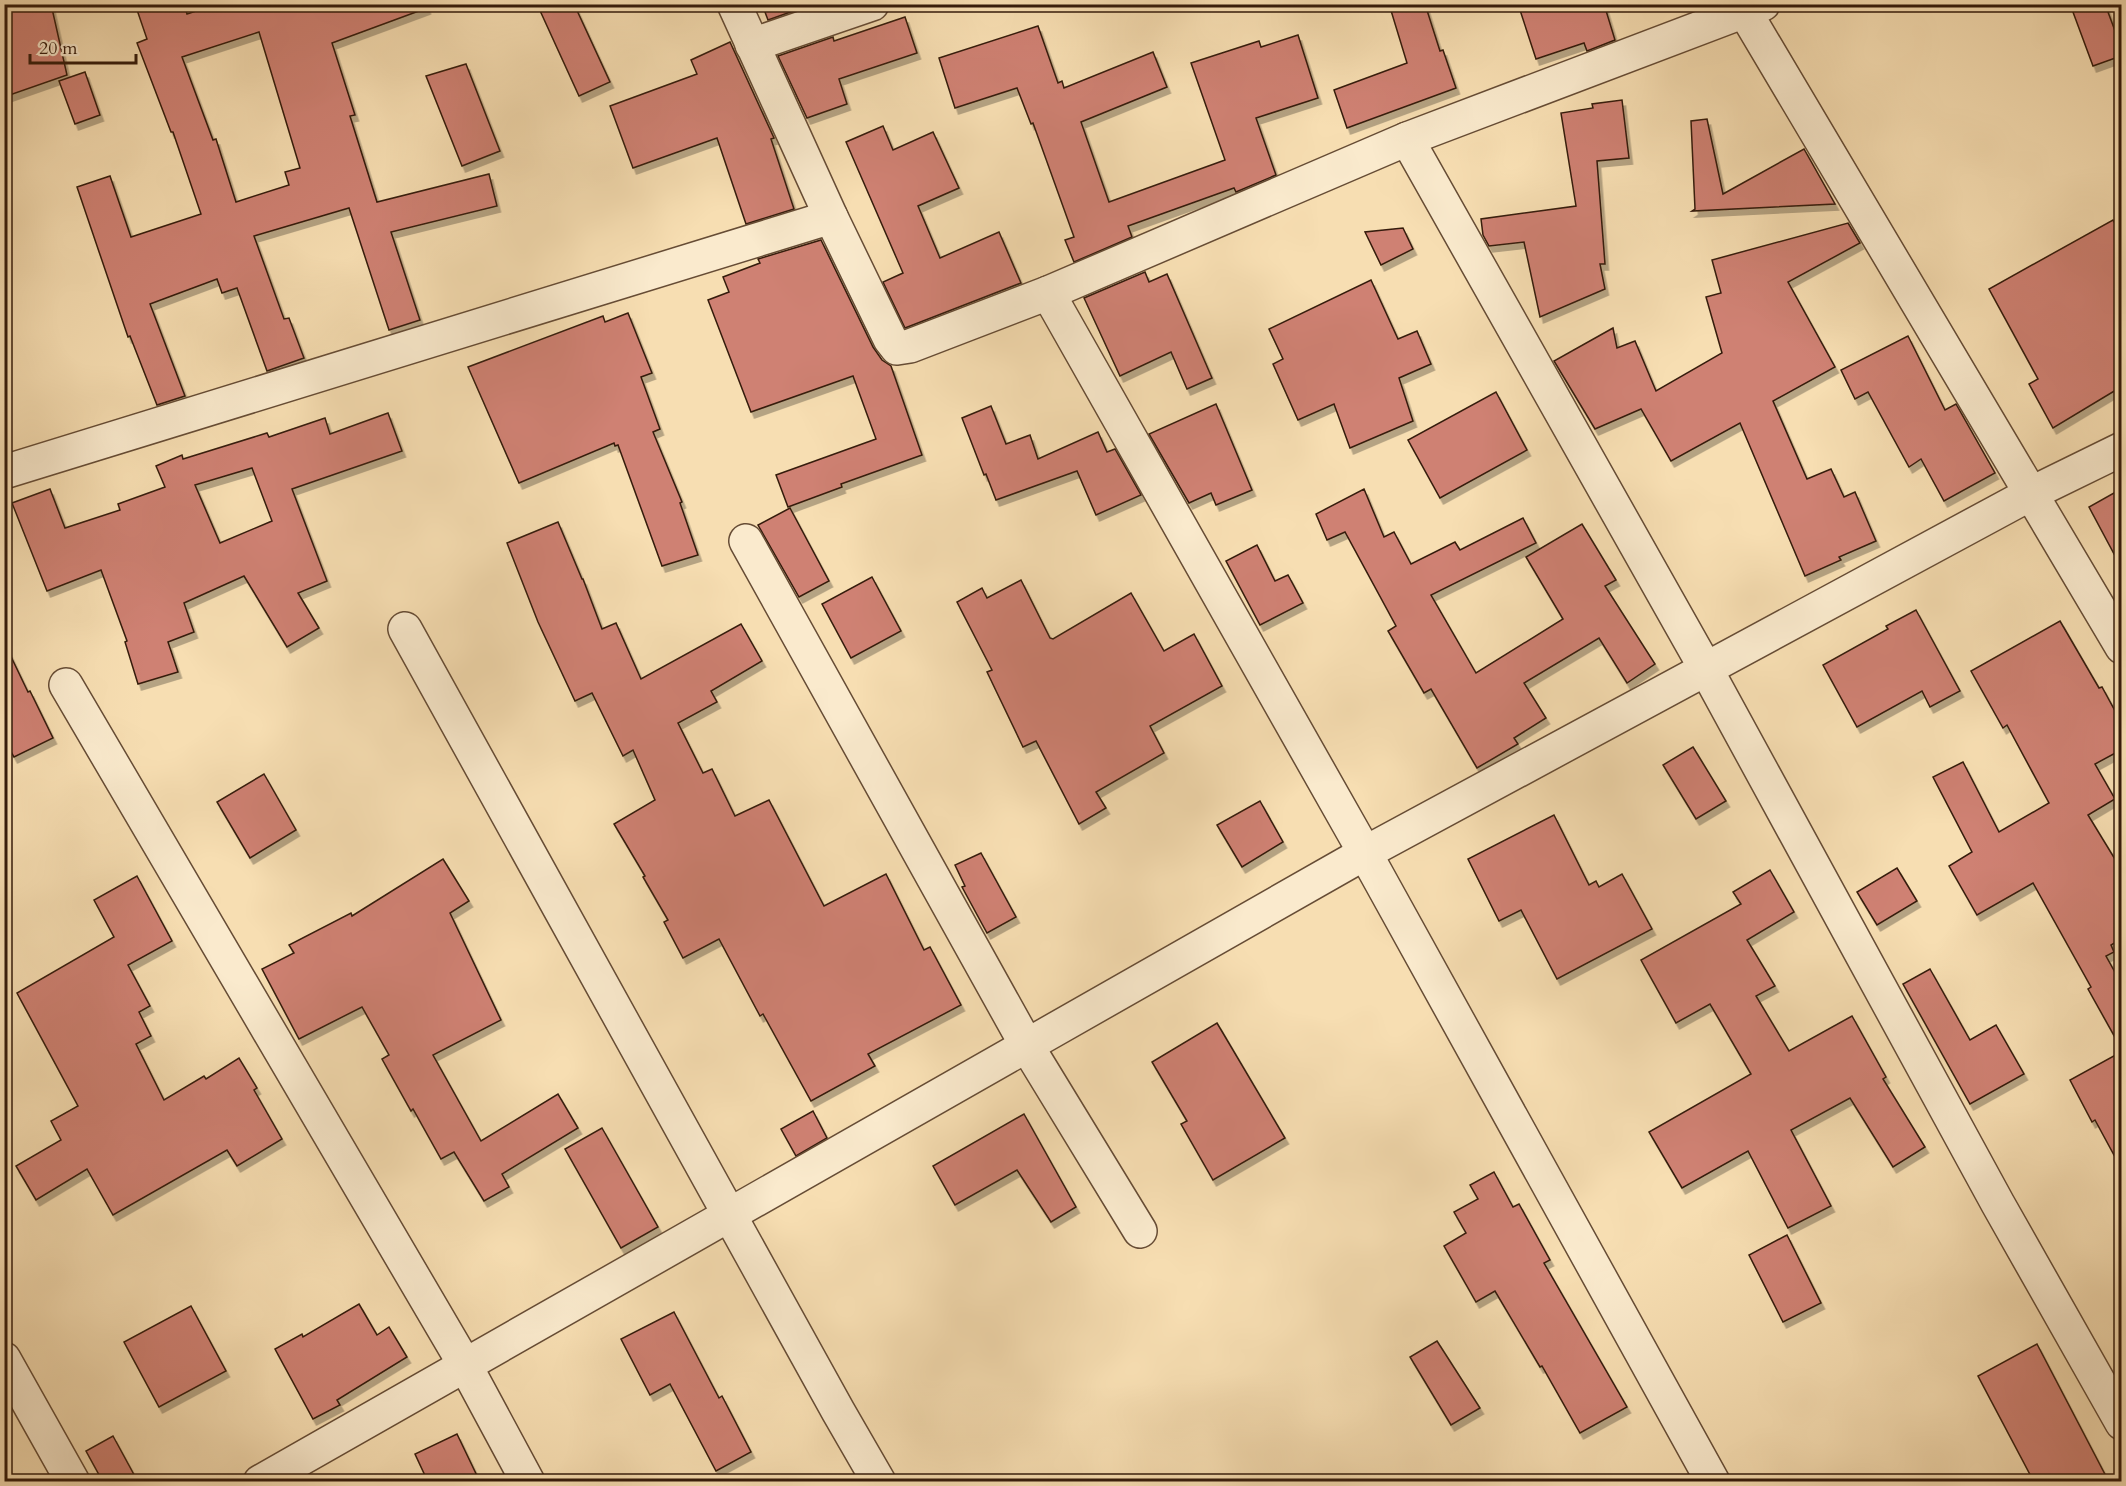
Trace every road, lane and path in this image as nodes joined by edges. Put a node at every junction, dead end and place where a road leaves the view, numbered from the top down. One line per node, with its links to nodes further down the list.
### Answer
1 (734, 4): 4 (street)
2 (872, 4): 4 (street)
3 (1754, 8): 5 (street); 10 (street)
4 (752, 45): 6 (street)
5 (1407, 139): 7 (street); 14 (street)
6 (831, 217): 7 (street); 9 (street)
7 (1048, 293): 16 (street)
8 (2121, 449): 10 (street)
9 (4, 472)
10 (2032, 493): 13 (street); 14 (street)
11 (746, 541): 17 (street)
12 (405, 628): 18 (street)
13 (2121, 647)
14 (1706, 669): 16 (street); 22 (street)
15 (66, 685): 21 (street)
16 (1365, 853): 17 (street); 27 (street)
17 (1027, 1046): 18 (street); 19 (street)
18 (730, 1214): 21 (street); 26 (street)
19 (1140, 1231)
20 (4, 1359): 23 (street)
21 (465, 1365): 24 (street); 25 (street)
22 (2121, 1423)
23 (73, 1482)
24 (260, 1482)
25 (528, 1482)
26 (879, 1482)
27 (1713, 1482)

